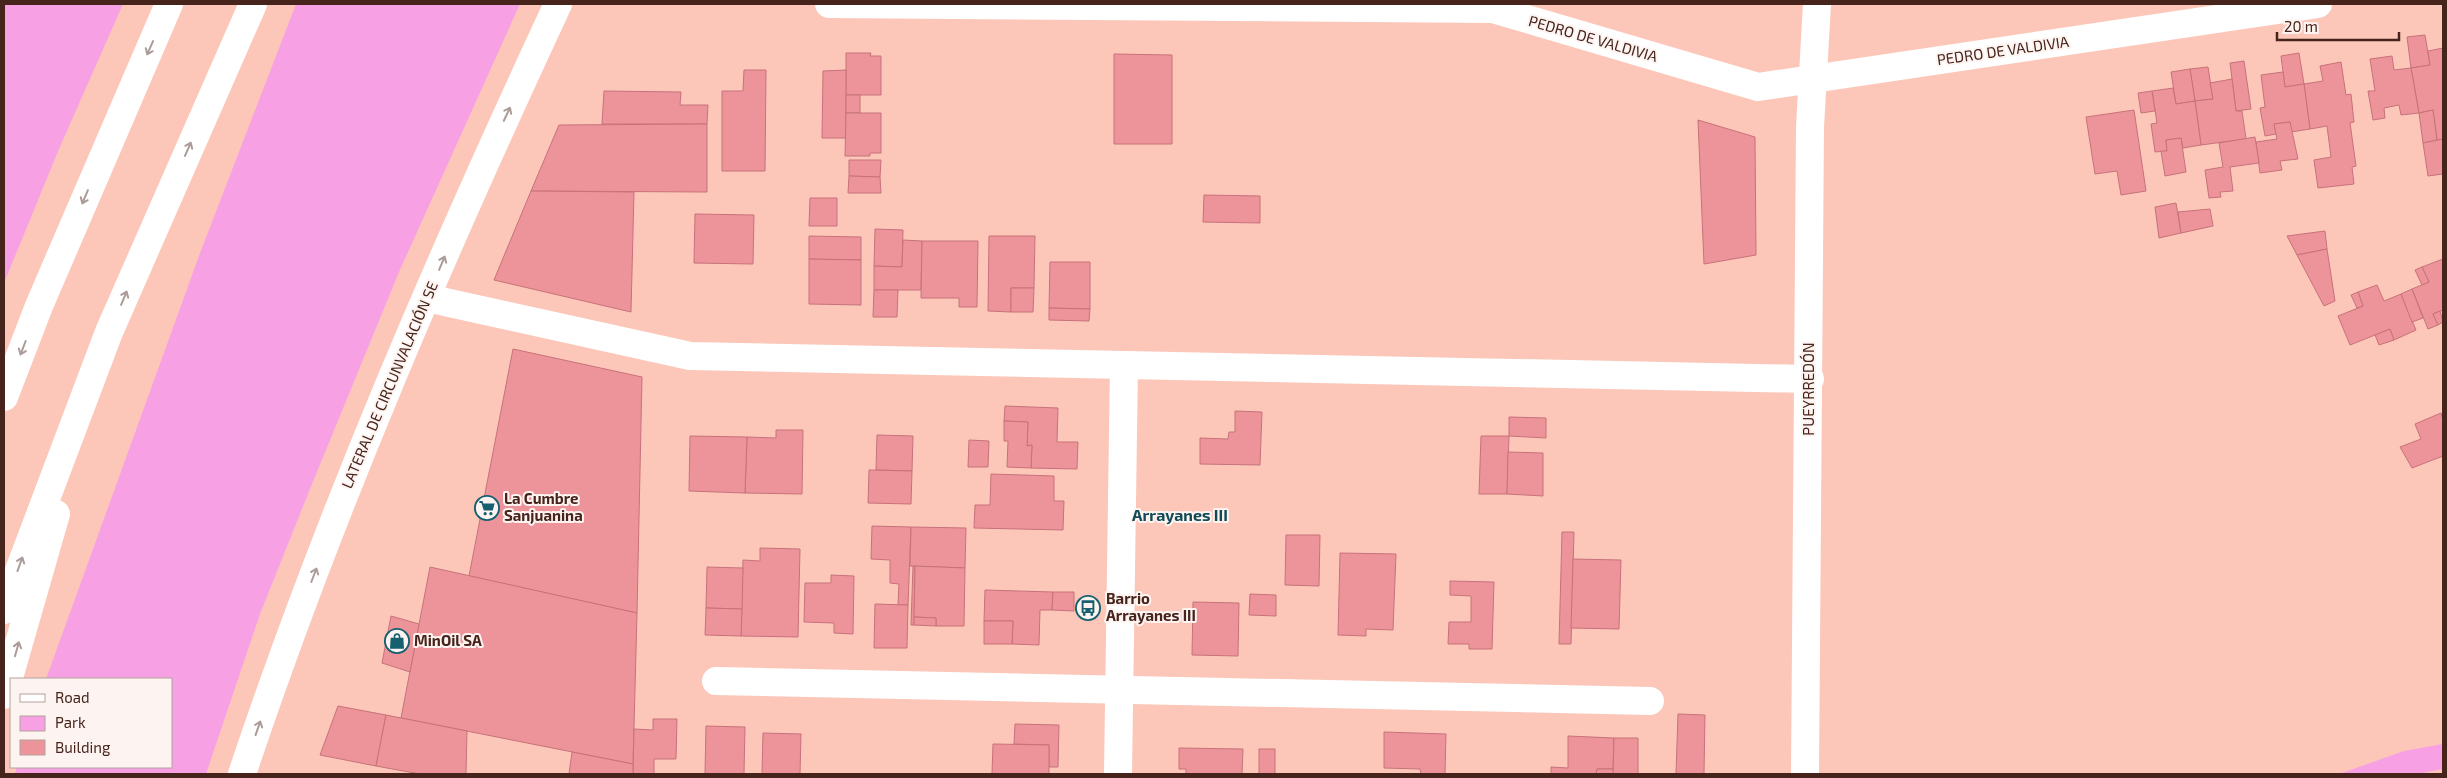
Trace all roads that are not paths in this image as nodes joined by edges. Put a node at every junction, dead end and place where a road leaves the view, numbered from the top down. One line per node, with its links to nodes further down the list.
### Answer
1 (170, 4): 12 (main road, one-way to 12)
2 (253, 4): 9 (main road, one-way to 2)
3 (558, 4): 8 (main road, LATERAL DE CIRCUNVALACIÓN SE, one-way to 3)
4 (829, 4): 7 (main road, PEDRO DE VALDIVIA)
5 (1817, 4): 7 (main road, PUEYRREDÓN)
6 (2318, 4): 7 (main road, PEDRO DE VALDIVIA)
7 (1813, 79): 11 (main road, PUEYRREDÓN)
8 (427, 298): 10 (main road); 18 (main road, LATERAL DE CIRCUNVALACIÓN SE, one-way to 8)
9 (109, 332): 13 (main road, one-way to 9); 16 (main road, one-way to 9)
10 (1124, 365): 11 (main road); 15 (main road)
11 (1810, 379): 20 (main road, PUEYRREDÓN)
12 (4, 397)
13 (4, 610)
14 (716, 681): 15 (main road)
15 (1119, 690): 17 (main road); 19 (main road)
16 (4, 696)
17 (1650, 701)
18 (242, 774)
19 (1118, 774)
20 (1805, 774)

